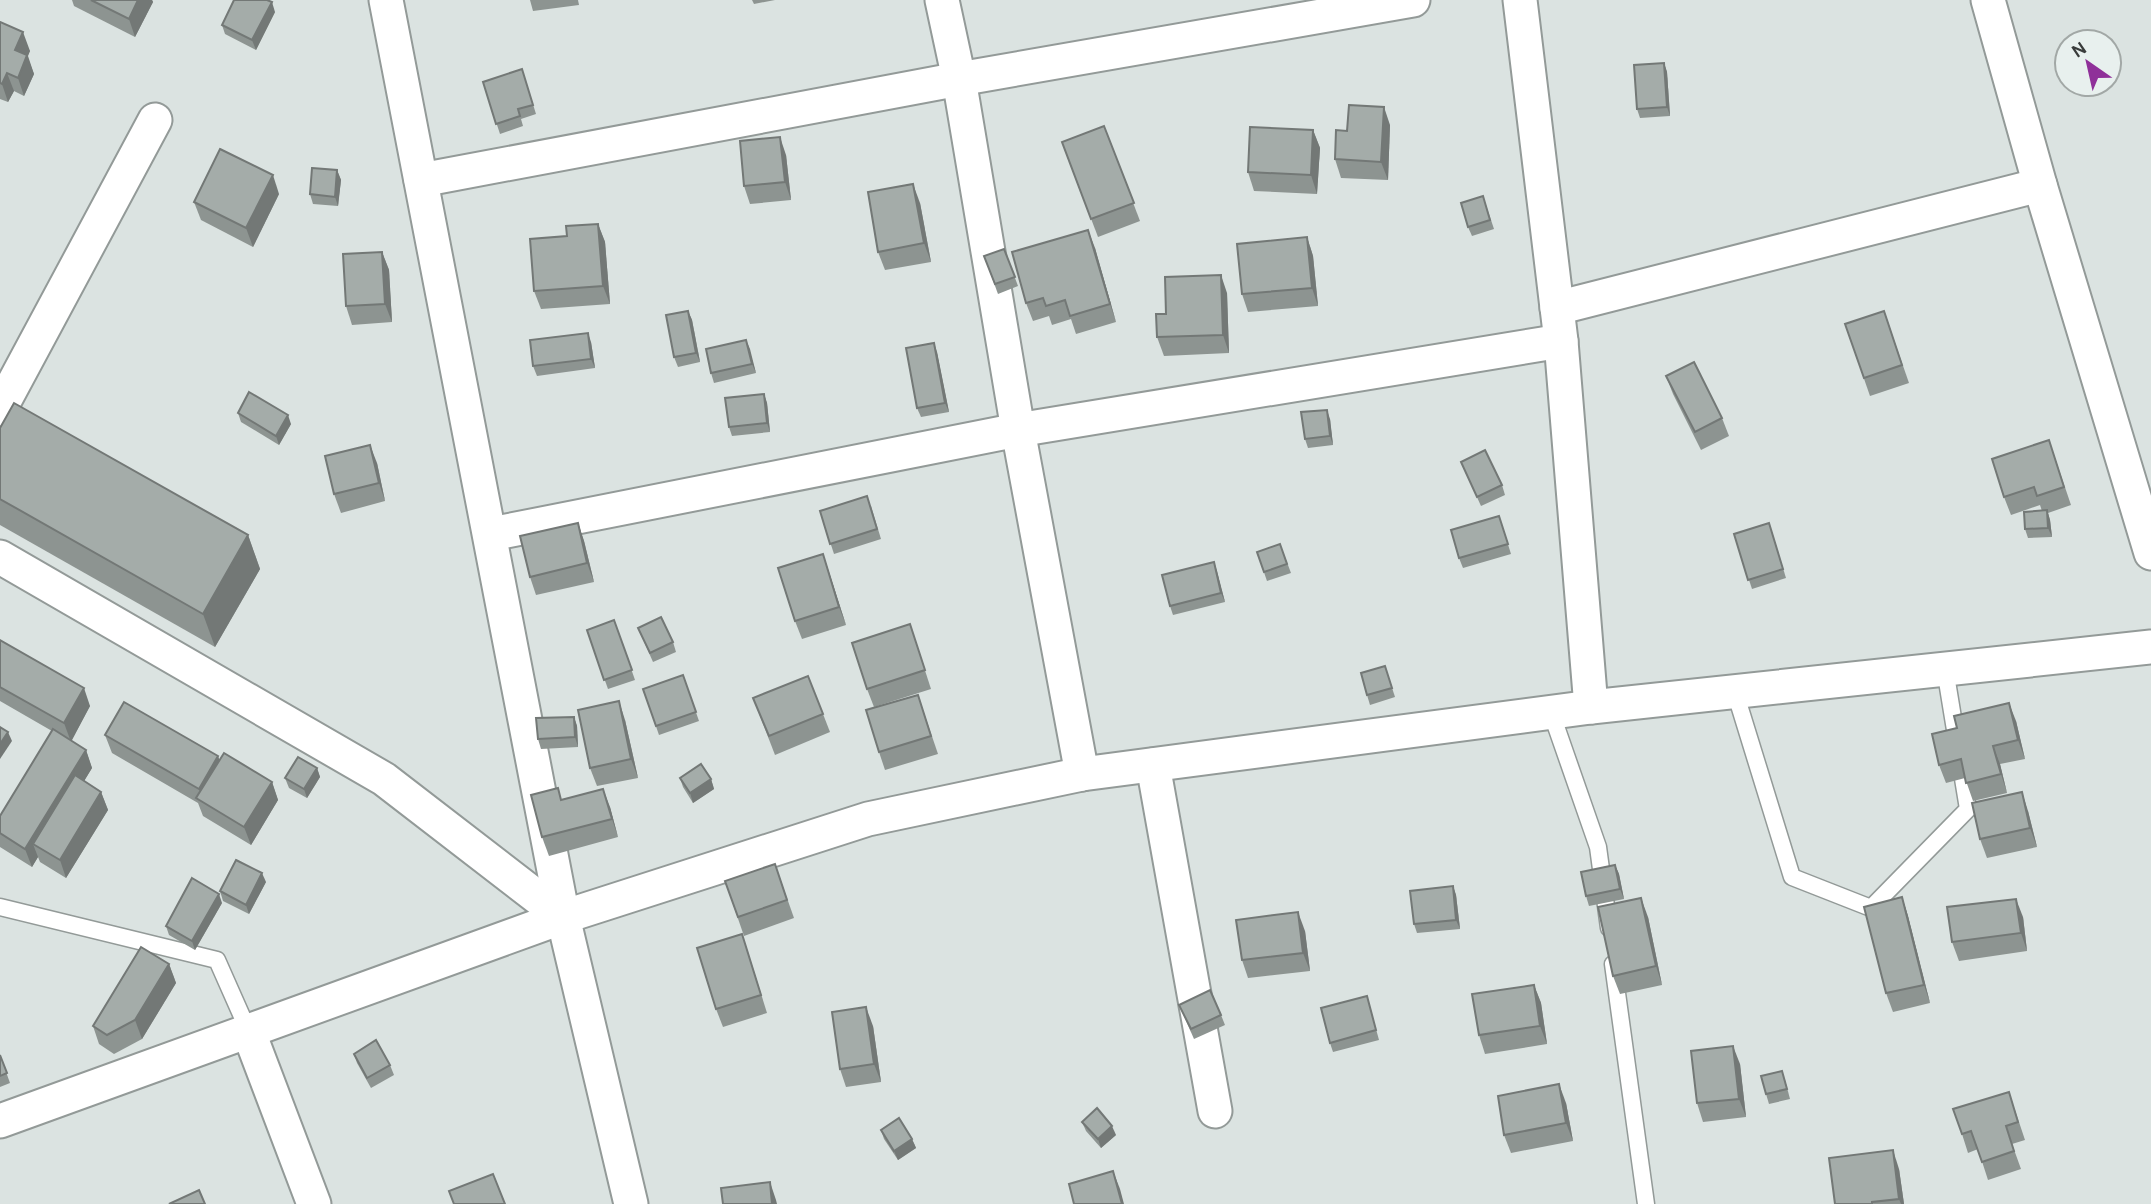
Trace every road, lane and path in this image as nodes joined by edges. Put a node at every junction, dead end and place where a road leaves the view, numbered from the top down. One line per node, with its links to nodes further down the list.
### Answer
1 (386, 0): 8 (street)
2 (942, 0): 6 (street)
3 (1413, 0): 6 (street)
4 (1520, 0): 10 (street)
5 (1988, 0): 9 (street)
6 (959, 79): 8 (street); 13 (street)
7 (155, 120): 12 (street)
8 (421, 180): 14 (street)
9 (2040, 185): 10 (street); 15 (street)
10 (1557, 308): 11 (street)
11 (1561, 341): 13 (street); 20 (street)
12 (0, 409)
13 (1018, 430): 14 (street); 23 (street)
14 (491, 534): 25 (street)
15 (2151, 553)
16 (0, 557): 25 (street)
17 (2151, 647): 18 (street)
18 (1945, 669): 19 (street); 19 (lane)
19 (1735, 692): 20 (street)
20 (1591, 707): 21 (street)
21 (1551, 712): 22 (street); 31 (lane)
22 (1153, 765): 23 (street); 27 (street)
23 (1082, 774): 25 (street)
24 (0, 907): 26 (lane)
25 (563, 917): 26 (street); 30 (street)
26 (248, 1030): 28 (street); 29 (street)
27 (1215, 1111)
28 (0, 1121)
29 (314, 1204)
30 (631, 1204)
31 (1646, 1204)

